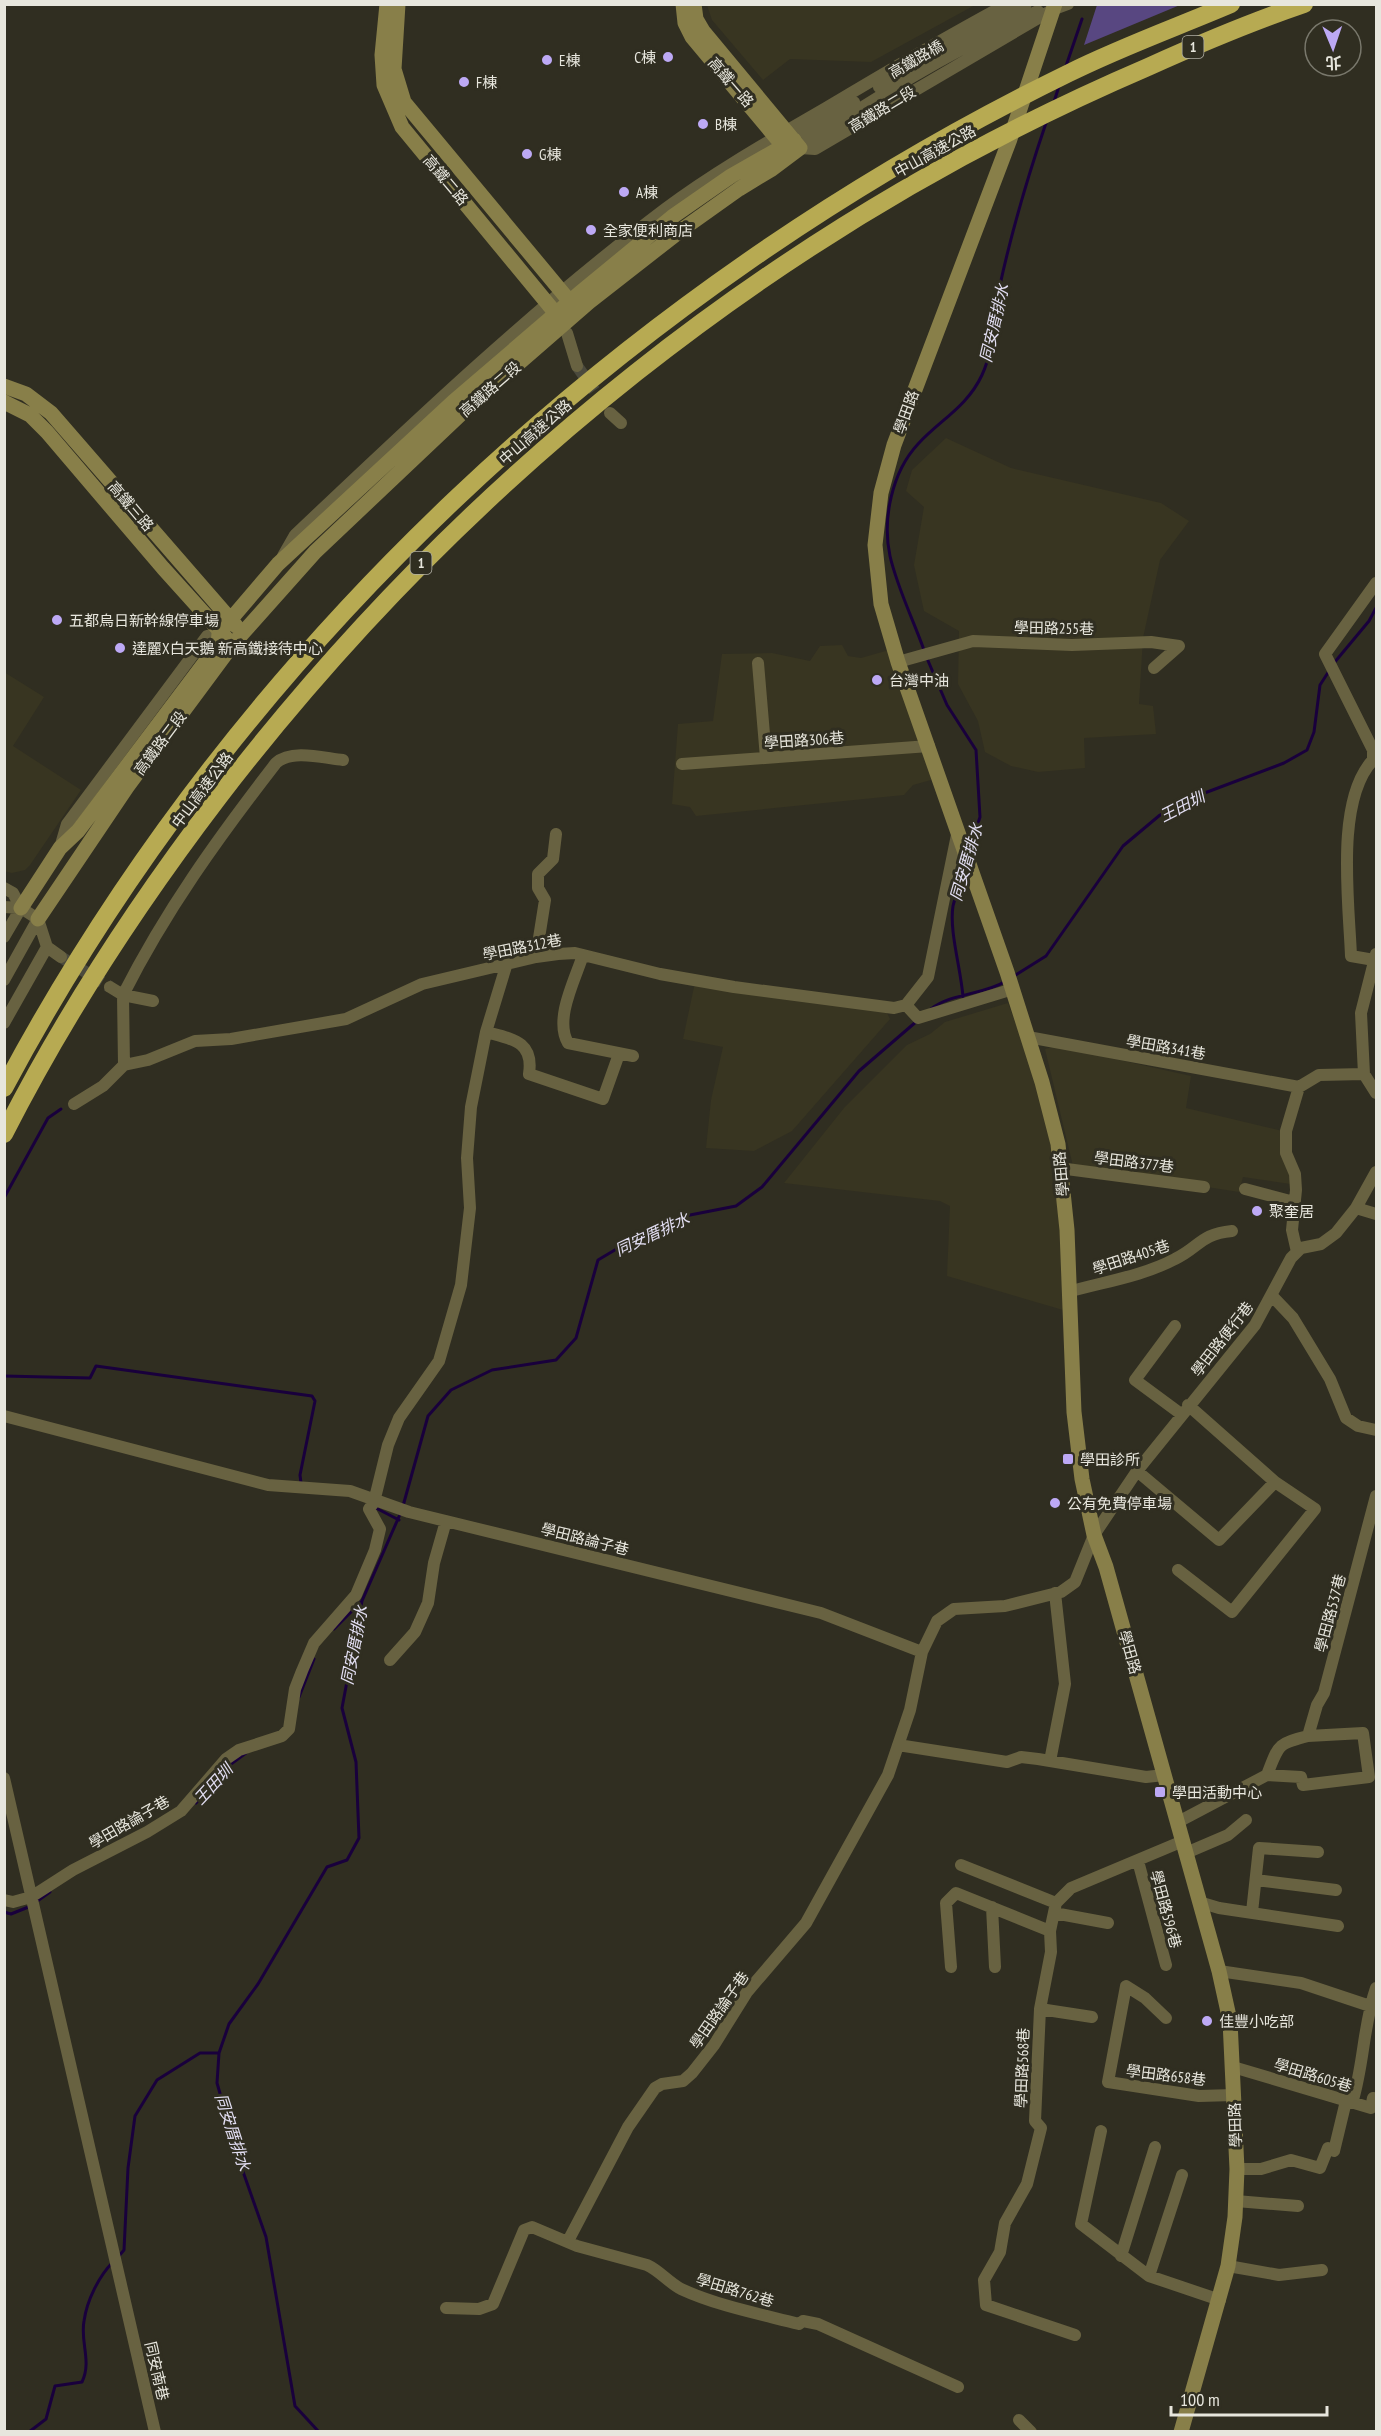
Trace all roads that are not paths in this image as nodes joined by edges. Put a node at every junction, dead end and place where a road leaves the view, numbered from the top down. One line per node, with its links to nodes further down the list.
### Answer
1 (387, 4): 14 (street, 高鐵二路)
2 (398, 4): 13 (street, 高鐵二路)
3 (683, 4): 12 (street, 高鐵一路)
4 (694, 4): 12 (street, 高鐵一路)
5 (1007, 4): 12 (street, 高鐵路二段)
6 (1026, 4): 11 (street, 高鐵路橋)
7 (1068, 4): 10 (street, 高鐵路二段)
8 (1231, 4): 60 (highway, 中山高速公路 / 1)
9 (1304, 4): 63 (highway, 中山高速公路 / 1)
10 (1055, 6): 11 (street, 高鐵路橋); 12 (street, 高鐵路二段); 24 (street, 學田路)
11 (951, 50): 12 (street, 高鐵路橋)
12 (789, 143): 13 (street, 高鐵路二段); 13 (street, 高鐵路二段)
13 (573, 306): 14 (street, 高鐵路二段); 14 (street, 高鐵路二段)
14 (561, 321): 15 (street); 21 (street, 高鐵路二段); 23 (street, 高鐵路二段)
15 (577, 366)
16 (4, 386): 21 (street, 高鐵三路)
17 (4, 402): 22 (street, 高鐵三路)
18 (610, 413): 19 (street)
19 (621, 423)
20 (1375, 590): 30 (street)
21 (230, 620): 22 (street, 高鐵路二段); 23 (street, 高鐵三路)
22 (219, 633): 23 (street, 高鐵三路); 37 (street, 高鐵路二段)
23 (242, 640): 38 (street, 高鐵路二段)
24 (905, 660): 26 (street, 學田路255巷); 27 (street, 學田路)
25 (758, 663): 28 (street)
26 (1154, 668)
27 (928, 746): 28 (street, 學田路306巷); 33 (street, 學田路)
28 (766, 758): 31 (street, 學田路306巷)
29 (343, 760): 49 (street)
30 (1372, 762): 32 (street); 44 (street)
31 (682, 764)
32 (1377, 776)
33 (958, 829): 48 (street, 學田路); 51 (street)
34 (556, 834): 43 (street)
35 (4, 888): 37 (street)
36 (4, 907): 37 (street)
37 (21, 908): 38 (street); 39 (street)
38 (38, 920): 40 (street); 46 (street)
39 (4, 937)
40 (46, 947): 42 (street); 52 (street)
41 (583, 955): 43 (street, 學田路312巷); 51 (street, 學田路312巷); 55 (street)
42 (61, 957)
43 (536, 957): 45 (street, 學田路312巷)
44 (1376, 957): 58 (street)
45 (507, 963): 53 (street, 學田路論子巷); 57 (street, 學田路312巷)
46 (4, 980)
47 (110, 987): 49 (street)
48 (1013, 989): 51 (street); 54 (street, 學田路)
49 (123, 995): 50 (street); 57 (street)
50 (153, 1001)
51 (906, 1005)
52 (4, 1023)
53 (486, 1032): 55 (street); 82 (street, 學田路論子巷)
54 (1028, 1037): 59 (street, 學田路341巷); 64 (street, 學田路)
55 (619, 1054): 56 (street)
56 (633, 1056)
57 (124, 1065): 62 (street)
58 (1364, 1074): 59 (street); 61 (street)
59 (1299, 1087): 68 (street)
60 (4, 1088)
61 (1377, 1093)
62 (74, 1104)
63 (4, 1134)
64 (1059, 1168): 66 (street, 學田路377巷); 73 (street, 學田路)
65 (1377, 1172): 69 (street)
66 (1204, 1187)
67 (1245, 1189): 68 (street)
68 (1294, 1202): 72 (street)
69 (1356, 1208): 70 (street); 72 (street)
70 (1377, 1214)
71 (1232, 1231): 73 (street, 學田路405巷)
72 (1297, 1252): 74 (street, 學田路便行巷)
73 (1068, 1292): 84 (street, 學田路)
74 (1272, 1296): 76 (street, 學田路便行巷); 78 (street)
75 (1175, 1326): 76 (street)
76 (1185, 1409): 79 (street, 學田路便行巷); 80 (street)
77 (4, 1416): 82 (street, 學田路論子巷)
78 (1377, 1430)
79 (1137, 1471): 80 (street); 84 (street, 學田路便行巷)
80 (1275, 1482): 85 (street)
81 (1377, 1496): 89 (street, 學田路537巷)
82 (374, 1502): 83 (street, 學田路論子巷); 103 (street, 學田路論子巷)
83 (446, 1521): 87 (street, 學田路論子巷); 88 (street)
84 (1094, 1535): 86 (street, 學田路論子巷); 92 (street, 學田路)
85 (1178, 1570)
86 (1055, 1593): 87 (street, 學田路論子巷); 91 (street)
87 (922, 1652): 90 (street, 學田路論子巷)
88 (390, 1660)
89 (1308, 1736): 93 (street); 93 (street)
90 (898, 1745): 91 (street); 131 (street, 學田路論子巷)
91 (1050, 1761): 92 (street)
92 (1164, 1775): 96 (street, 學田路)
93 (1267, 1775): 96 (street)
94 (4, 1778): 103 (street)
95 (1246, 1820): 97 (street)
96 (1178, 1822): 97 (street, 學田路)
97 (1185, 1847): 99 (street); 105 (street, 學田路)
98 (1318, 1852): 101 (street)
99 (1138, 1861): 107 (street); 112 (street, 學田路596巷)
100 (961, 1865): 107 (street)
101 (1256, 1880): 102 (street); 108 (street)
102 (1336, 1890)
103 (31, 1897): 104 (street, 學田路論子巷); 141 (street, 同安南巷)
104 (4, 1900)
105 (1199, 1902): 108 (street); 115 (street, 學田路)
106 (992, 1907): 111 (street); 113 (street); 114 (street)
107 (1055, 1908): 109 (street); 111 (street, 學田路568巷)
108 (1252, 1912): 110 (street)
109 (1108, 1923)
110 (1338, 1926)
111 (1050, 1931): 118 (street, 學田路568巷)
112 (1166, 1965)
113 (951, 1966)
114 (995, 1967)
115 (1219, 1971): 117 (street); 121 (street, 學田路)
116 (1377, 1988): 117 (street)
117 (1370, 2006): 124 (street)
118 (1040, 2009): 119 (street); 138 (street, 學田路568巷)
119 (1092, 2017)
120 (1166, 2018): 122 (street, 學田路658巷)
121 (1233, 2067): 122 (street, 學田路); 124 (street, 學田路605巷)
122 (1234, 2095): 127 (street, 學田路)
123 (1377, 2099): 124 (street, 學田路605巷)
124 (1349, 2102): 127 (street)
125 (1101, 2131): 132 (street)
126 (1155, 2147): 132 (street)
127 (1237, 2169): 129 (street, 學田路)
128 (1182, 2175): 135 (street)
129 (1236, 2201): 130 (street); 133 (street, 學田路)
130 (1298, 2206)
131 (568, 2241): 137 (street, 學田路762巷); 139 (street, 學田路762巷)
132 (1121, 2256): 135 (street)
133 (1228, 2266): 134 (street); 136 (street, 學田路)
134 (1322, 2270)
135 (1149, 2276): 136 (street)
136 (1220, 2300): 143 (street, 學田路)
137 (446, 2308)
138 (1075, 2335)
139 (958, 2387)
140 (1019, 2420): 142 (street)
141 (155, 2432)
142 (1031, 2432)
143 (1181, 2432)

